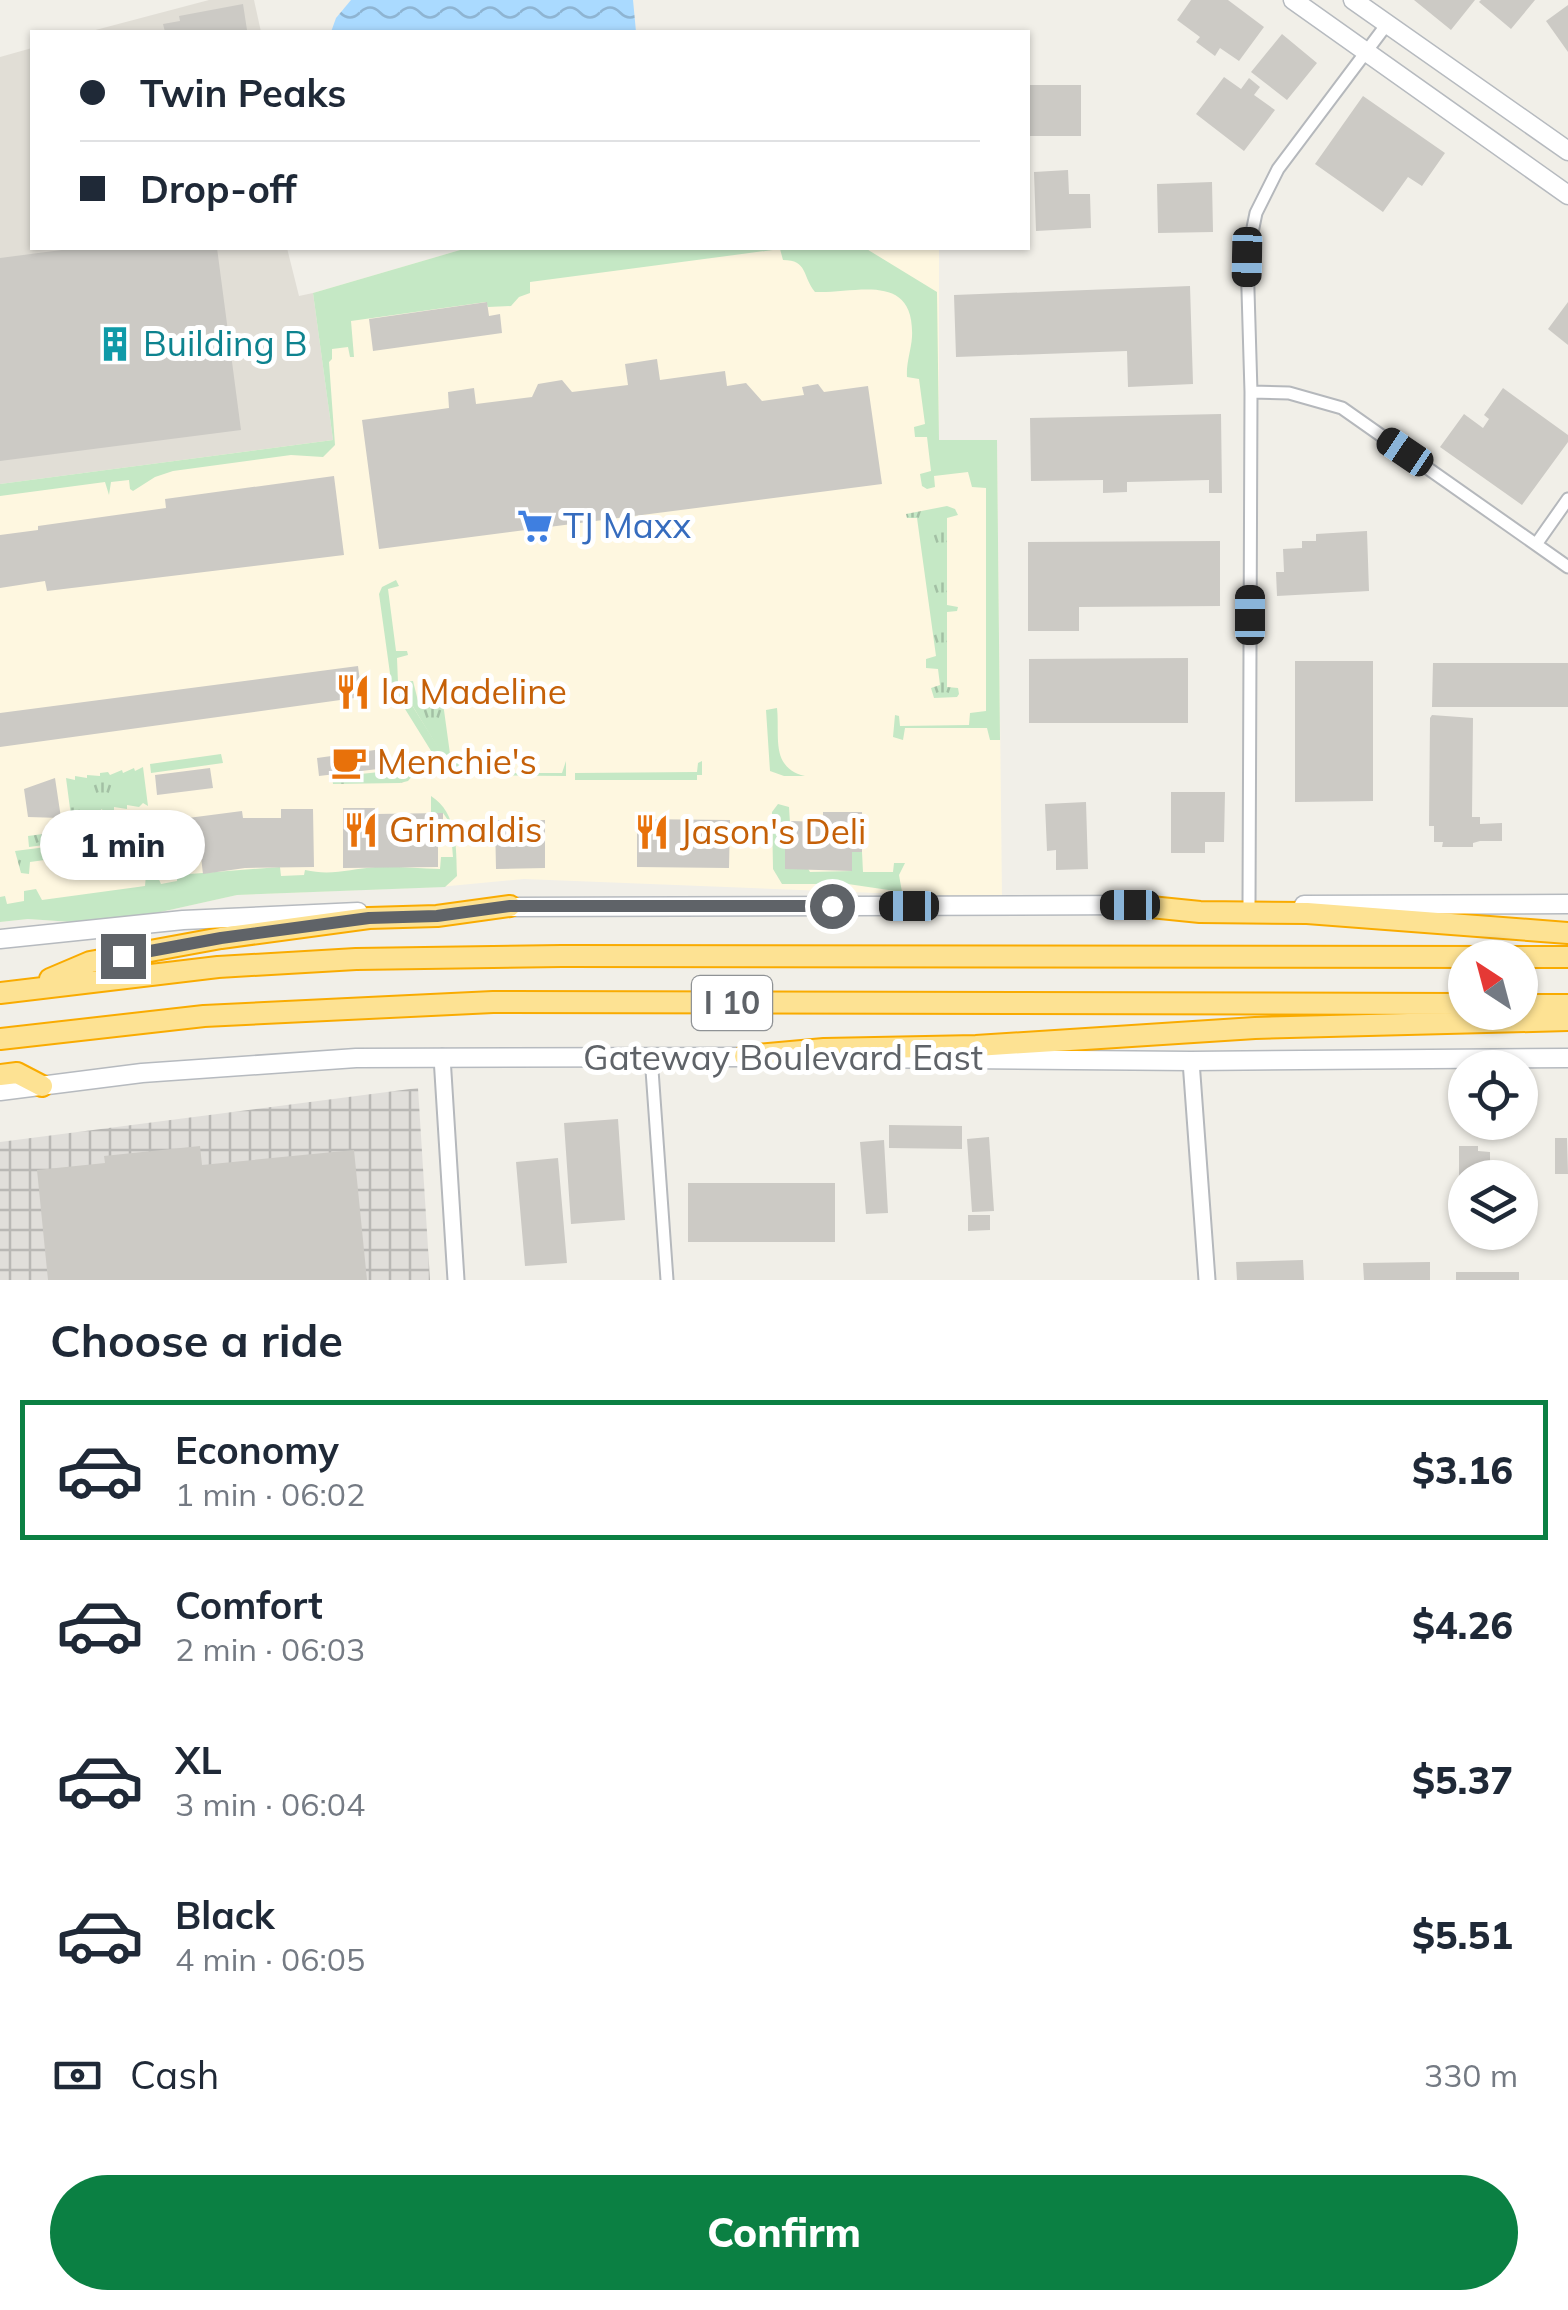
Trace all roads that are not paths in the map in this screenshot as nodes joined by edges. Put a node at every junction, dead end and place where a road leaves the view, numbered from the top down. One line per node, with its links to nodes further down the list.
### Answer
1 (1293, 0): 4 (main road)
2 (1353, 0): 3 (main road)
3 (1387, 24): 4 (street); 5 (main road)
4 (1366, 51): 6 (main road); 7 (street)
5 (1568, 151)
6 (1568, 195)
7 (1251, 392): 9 (street); 13 (street)
8 (1568, 500): 9 (street)
9 (1537, 543): 10 (street)
10 (1568, 566)
11 (1568, 904): 13 (main road)
12 (1130, 905): 13 (main road); 14 (main road); 15 (highway)
13 (1249, 905)
14 (510, 906): 16 (main road); 18 (highway)
15 (1568, 932)
16 (0, 939)
17 (1568, 957): 18 (highway, I 10)
18 (25, 990): 19 (highway, I 10)
19 (0, 993)
20 (1448, 1004): 24 (highway, I 10)
21 (1538, 1004): 22 (highway)
22 (1568, 1005)
23 (1568, 1020): 26 (highway)
24 (0, 1039)
25 (651, 1056): 26 (main road, Gateway Boulevard East); 27 (main road, Gateway Boulevard East); 34 (street)
26 (745, 1056): 29 (main road, Gateway Boulevard East)
27 (442, 1057): 31 (main road, Gateway Boulevard East); 33 (street)
28 (1568, 1058): 29 (main road, Gateway Boulevard East)
29 (1190, 1062): 35 (street)
30 (0, 1075): 31 (highway)
31 (42, 1086): 32 (main road, Gateway Boulevard East)
32 (0, 1091)
33 (456, 1280)
34 (667, 1280)
35 (1206, 1280)

